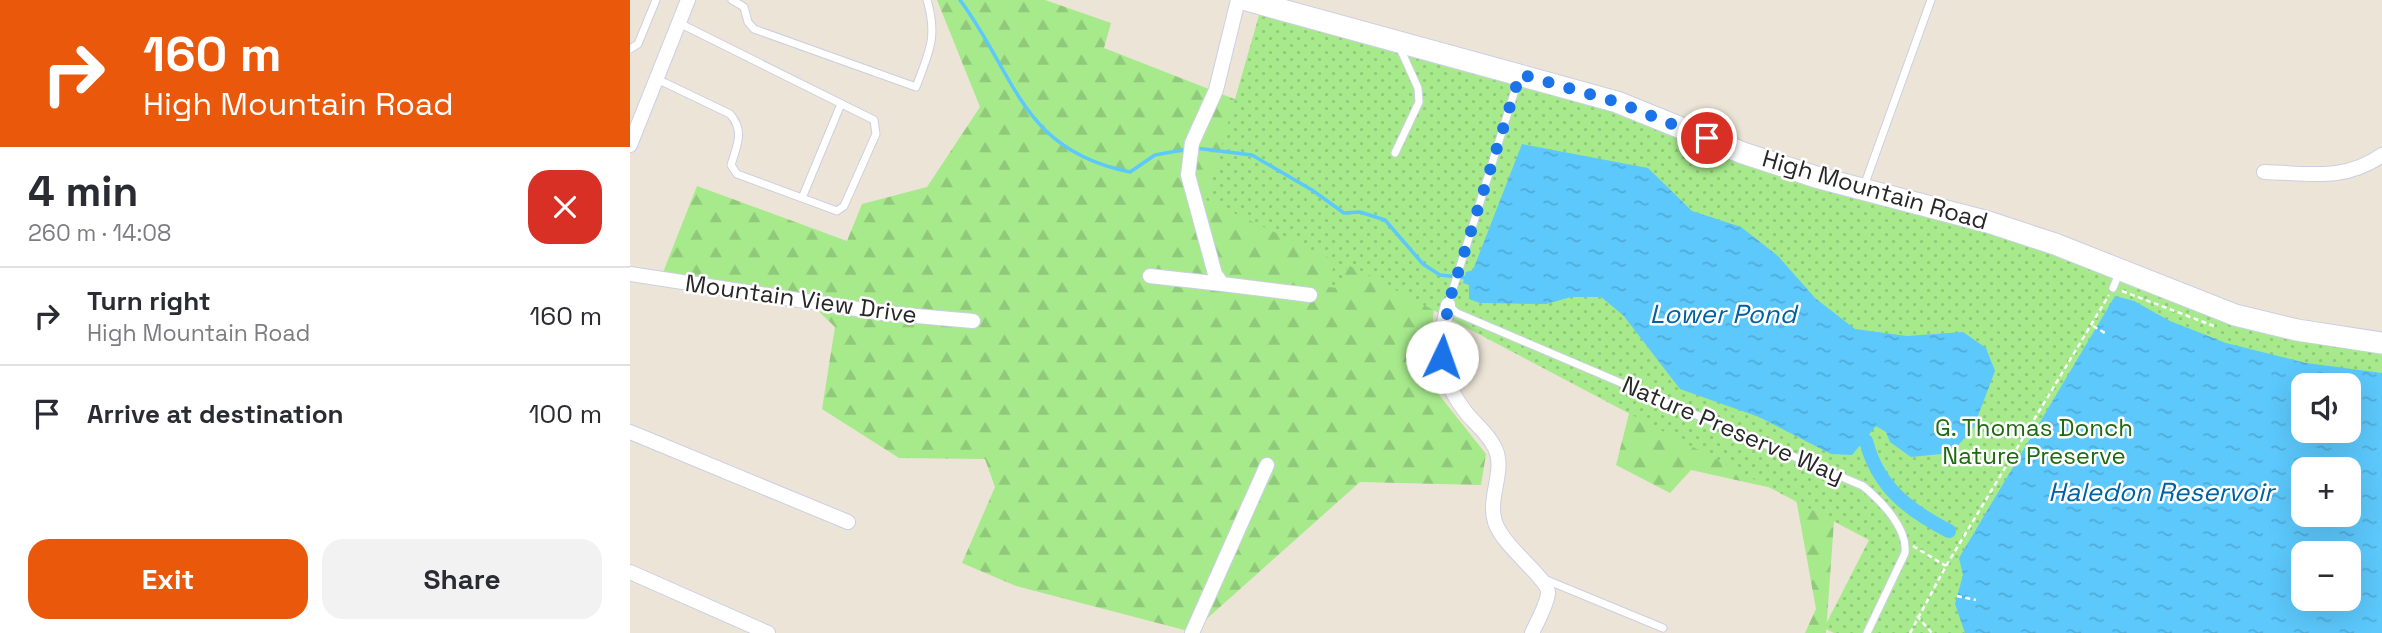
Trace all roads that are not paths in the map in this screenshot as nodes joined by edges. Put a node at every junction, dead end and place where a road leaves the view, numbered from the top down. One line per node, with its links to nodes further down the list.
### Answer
1 (656, 0): 10 (lane)
2 (688, 0): 8 (street)
3 (732, 0): 4 (lane)
4 (927, 0)
5 (1238, 0): 22 (street)
6 (1246, 0): 9 (main road, High Mountain Road)
7 (1931, 0): 18 (lane)
8 (678, 23): 12 (street); 13 (lane)
9 (1397, 43): 11 (main road, High Mountain Road); 15 (lane)
10 (630, 49)
11 (1520, 74): 18 (main road, High Mountain Road); 24 (lane)
12 (656, 79): 14 (street); 19 (lane)
13 (841, 104): 19 (lane); 19 (lane)
14 (630, 145)
15 (1395, 153)
16 (2382, 155): 17 (street)
17 (2264, 172)
18 (1863, 190): 26 (main road, High Mountain Road)
19 (802, 198)
20 (630, 274): 25 (street, Mountain View Drive)
21 (1150, 276): 22 (street)
22 (1222, 284): 23 (street)
23 (1310, 295)
24 (1448, 305): 31 (street); 36 (lane, Nature Preserve Way)
25 (973, 321)
26 (2382, 343)
27 (630, 432): 29 (street)
28 (1266, 465): 34 (street)
29 (848, 522)
30 (630, 572): 33 (street)
31 (1543, 579): 32 (lane); 35 (street)
32 (1663, 628)
33 (768, 633)
34 (1192, 633)
35 (1532, 633)
36 (1867, 633)

